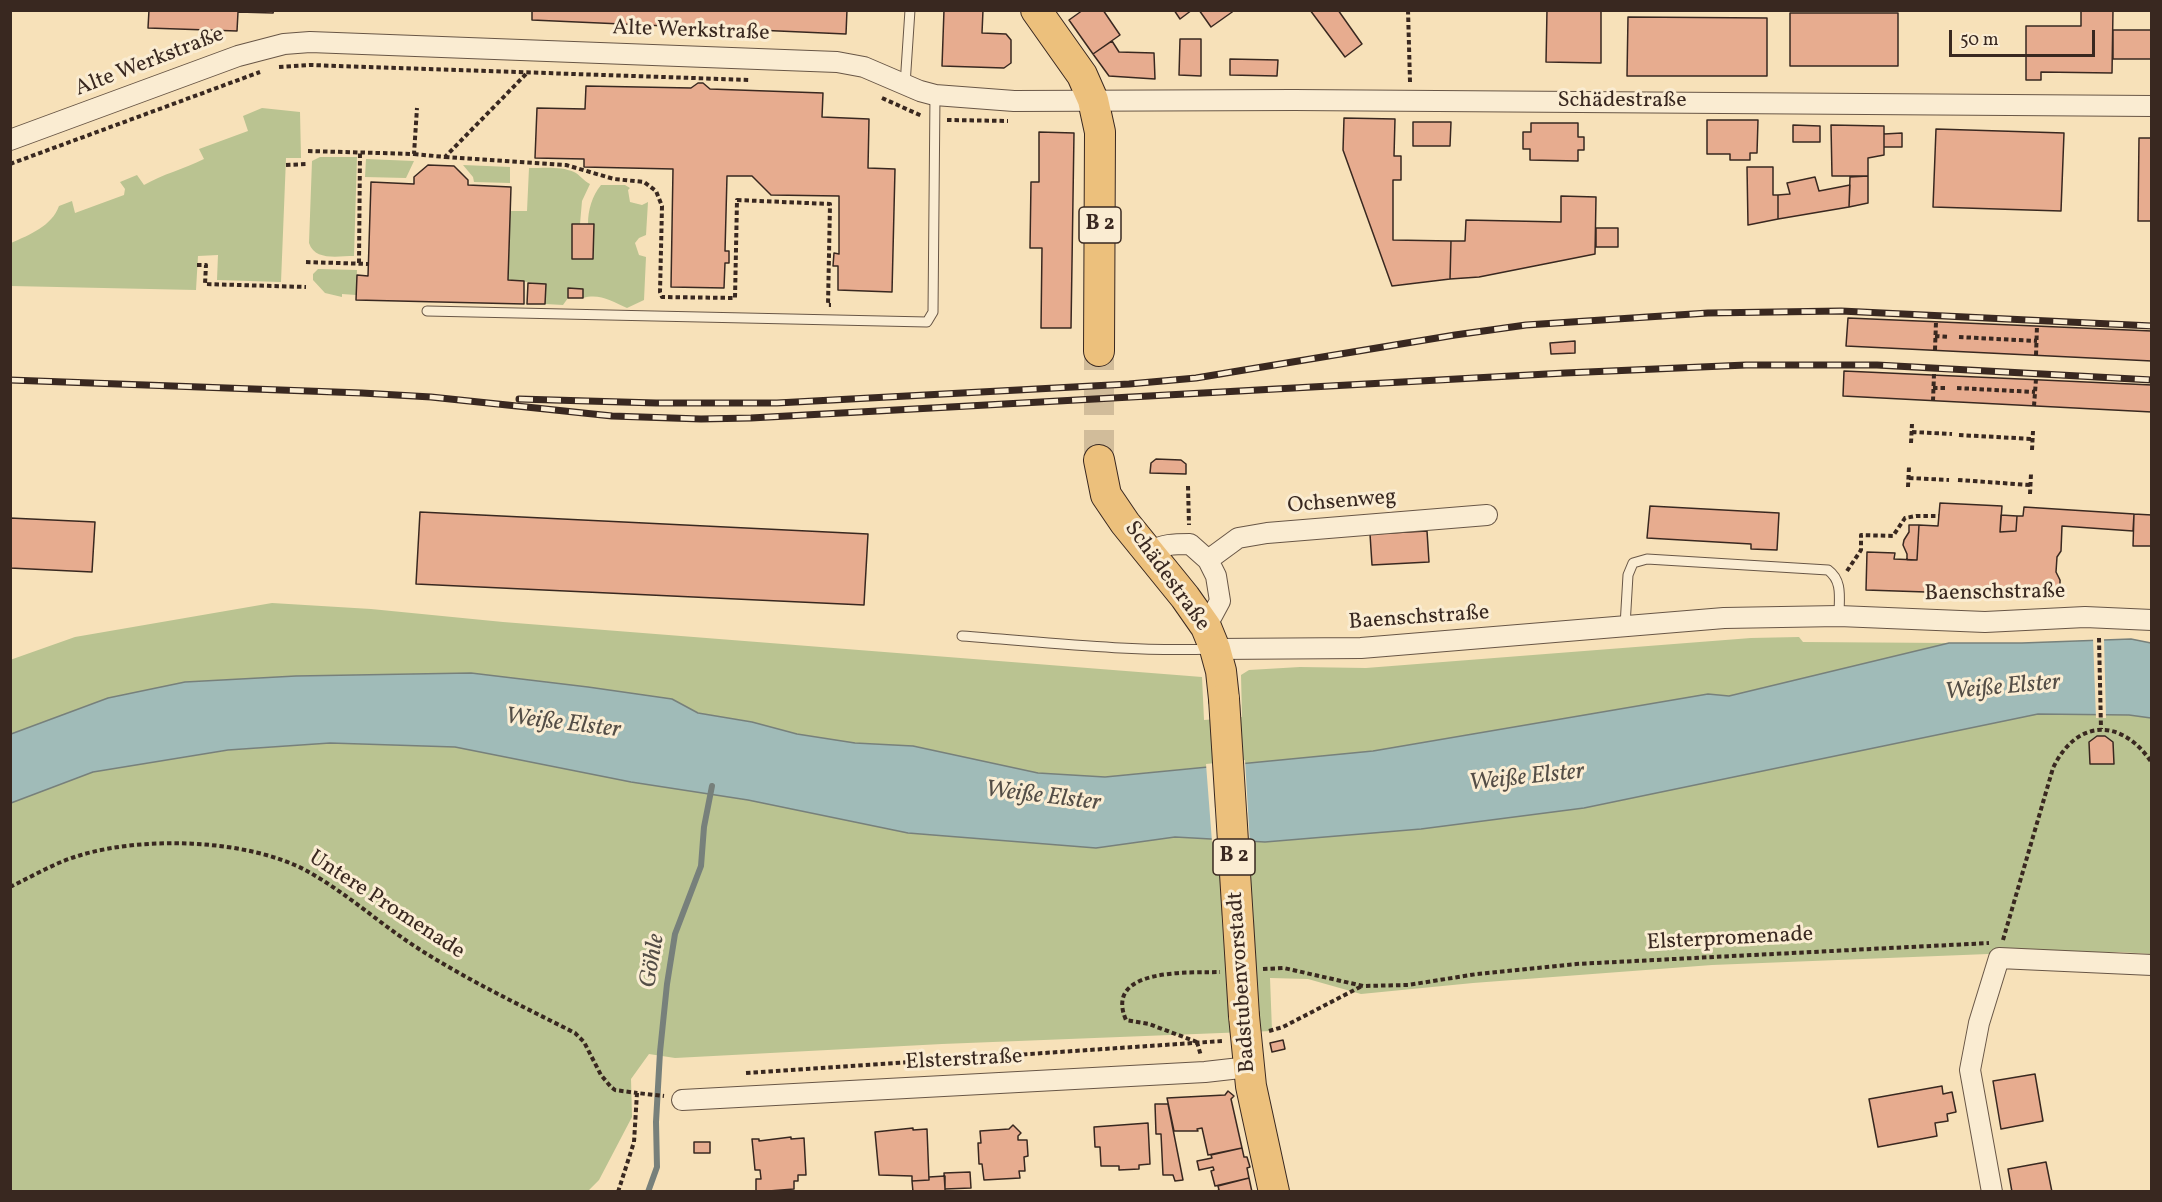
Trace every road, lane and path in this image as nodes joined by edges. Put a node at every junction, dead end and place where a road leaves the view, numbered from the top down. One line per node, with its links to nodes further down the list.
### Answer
1 (909, 10): 6 (lane)
2 (1036, 10): 9 (main road, B 2)
3 (1408, 10): 10 (path)
4 (527, 72): 5 (path); 19 (path); 20 (path)
5 (759, 80)
6 (905, 85): 8 (street, Alte Werkstraße); 15 (street, Alte Werkstraße)
7 (877, 95): 13 (path)
8 (934, 95): 9 (street, Alte Werkstraße); 13 (lane)
9 (1094, 99): 10 (street, Schädestraße); 37 (main road, B 2)
10 (1410, 101): 11 (street, Schädestraße)
11 (2151, 106)
12 (417, 108): 18 (path)
13 (934, 119): 14 (path); 29 (lane)
14 (1014, 120)
15 (10, 141)
16 (308, 151): 17 (path)
17 (360, 152): 18 (path); 24 (path)
18 (414, 154): 19 (path)
19 (445, 157): 28 (path)
20 (10, 164)
21 (308, 164): 22 (path)
22 (285, 165)
23 (306, 262): 24 (path)
24 (359, 263): 25 (path)
25 (368, 264)
26 (197, 265): 27 (path)
27 (306, 286)
28 (840, 305)
29 (427, 311)
30 (1936, 322): 32 (path)
31 (2037, 326): 35 (path)
32 (1935, 336): 33 (path); 36 (path)
33 (1949, 337)
34 (1959, 337): 35 (path)
35 (2037, 341): 38 (path)
36 (1935, 350)
37 (1099, 351)
38 (2036, 355)
39 (1934, 374): 41 (path)
40 (2036, 379): 44 (path)
41 (1933, 388): 42 (path); 45 (path)
42 (1947, 388)
43 (1957, 388): 44 (path)
44 (2035, 392): 46 (path)
45 (1933, 401)
46 (2034, 406)
47 (1912, 424): 49 (path)
48 (2033, 431): 52 (path)
49 (1912, 432): 50 (path); 53 (path)
50 (1952, 434)
51 (1959, 435): 52 (path)
52 (2033, 439): 54 (path)
53 (1911, 443)
54 (2032, 450)
55 (1099, 460): 68 (main road, Schädestraße / B 2)
56 (1909, 467): 58 (path)
57 (2031, 474): 61 (path)
58 (1909, 478): 59 (path); 63 (path)
59 (1949, 480)
60 (1958, 480): 61 (path)
61 (2030, 485): 64 (path)
62 (1188, 486): 67 (path)
63 (1908, 487)
64 (2030, 494)
65 (1487, 515): 69 (street, Ochsenweg)
66 (1939, 516): 70 (path)
67 (1190, 544): 68 (street); 69 (street)
68 (1149, 552): 75 (main road, Schädestraße / B 2)
69 (1208, 560): 75 (street)
70 (1839, 583): 71 (lane); 73 (lane)
71 (1839, 616): 72 (street, Baenschstraße); 73 (street, Baenschstraße)
72 (2151, 620)
73 (1625, 626): 75 (street, Baenschstraße)
74 (962, 636): 75 (lane)
75 (1210, 638): 77 (main road, Schädestraße / B 2)
76 (2099, 638): 78 (path)
77 (1224, 699): 87 (main road, Badstubenvorstadt / B 2, bridge)
78 (2101, 726): 79 (path); 82 (path)
79 (2151, 763)
80 (10, 887): 91 (path, Untere Promenade)
81 (2014, 942): 82 (path, Elsterpromenade)
82 (1997, 947): 83 (street); 86 (path, Elsterpromenade); 95 (street)
83 (2151, 965)
84 (1261, 969): 86 (path, Elsterpromenade)
85 (1227, 971): 88 (path)
86 (1363, 986): 87 (path)
87 (1247, 1029): 88 (path); 89 (main road, Badstubenvorstadt / B 2)
88 (1197, 1042): 90 (path)
89 (1248, 1067): 92 (street, Elsterstraße); 94 (main road, Badstubenvorstadt / B 2)
90 (746, 1073)
91 (638, 1093): 92 (path, Untere Promenade); 93 (path)
92 (675, 1098)
93 (618, 1191)
94 (1274, 1191)
95 (1992, 1191)

